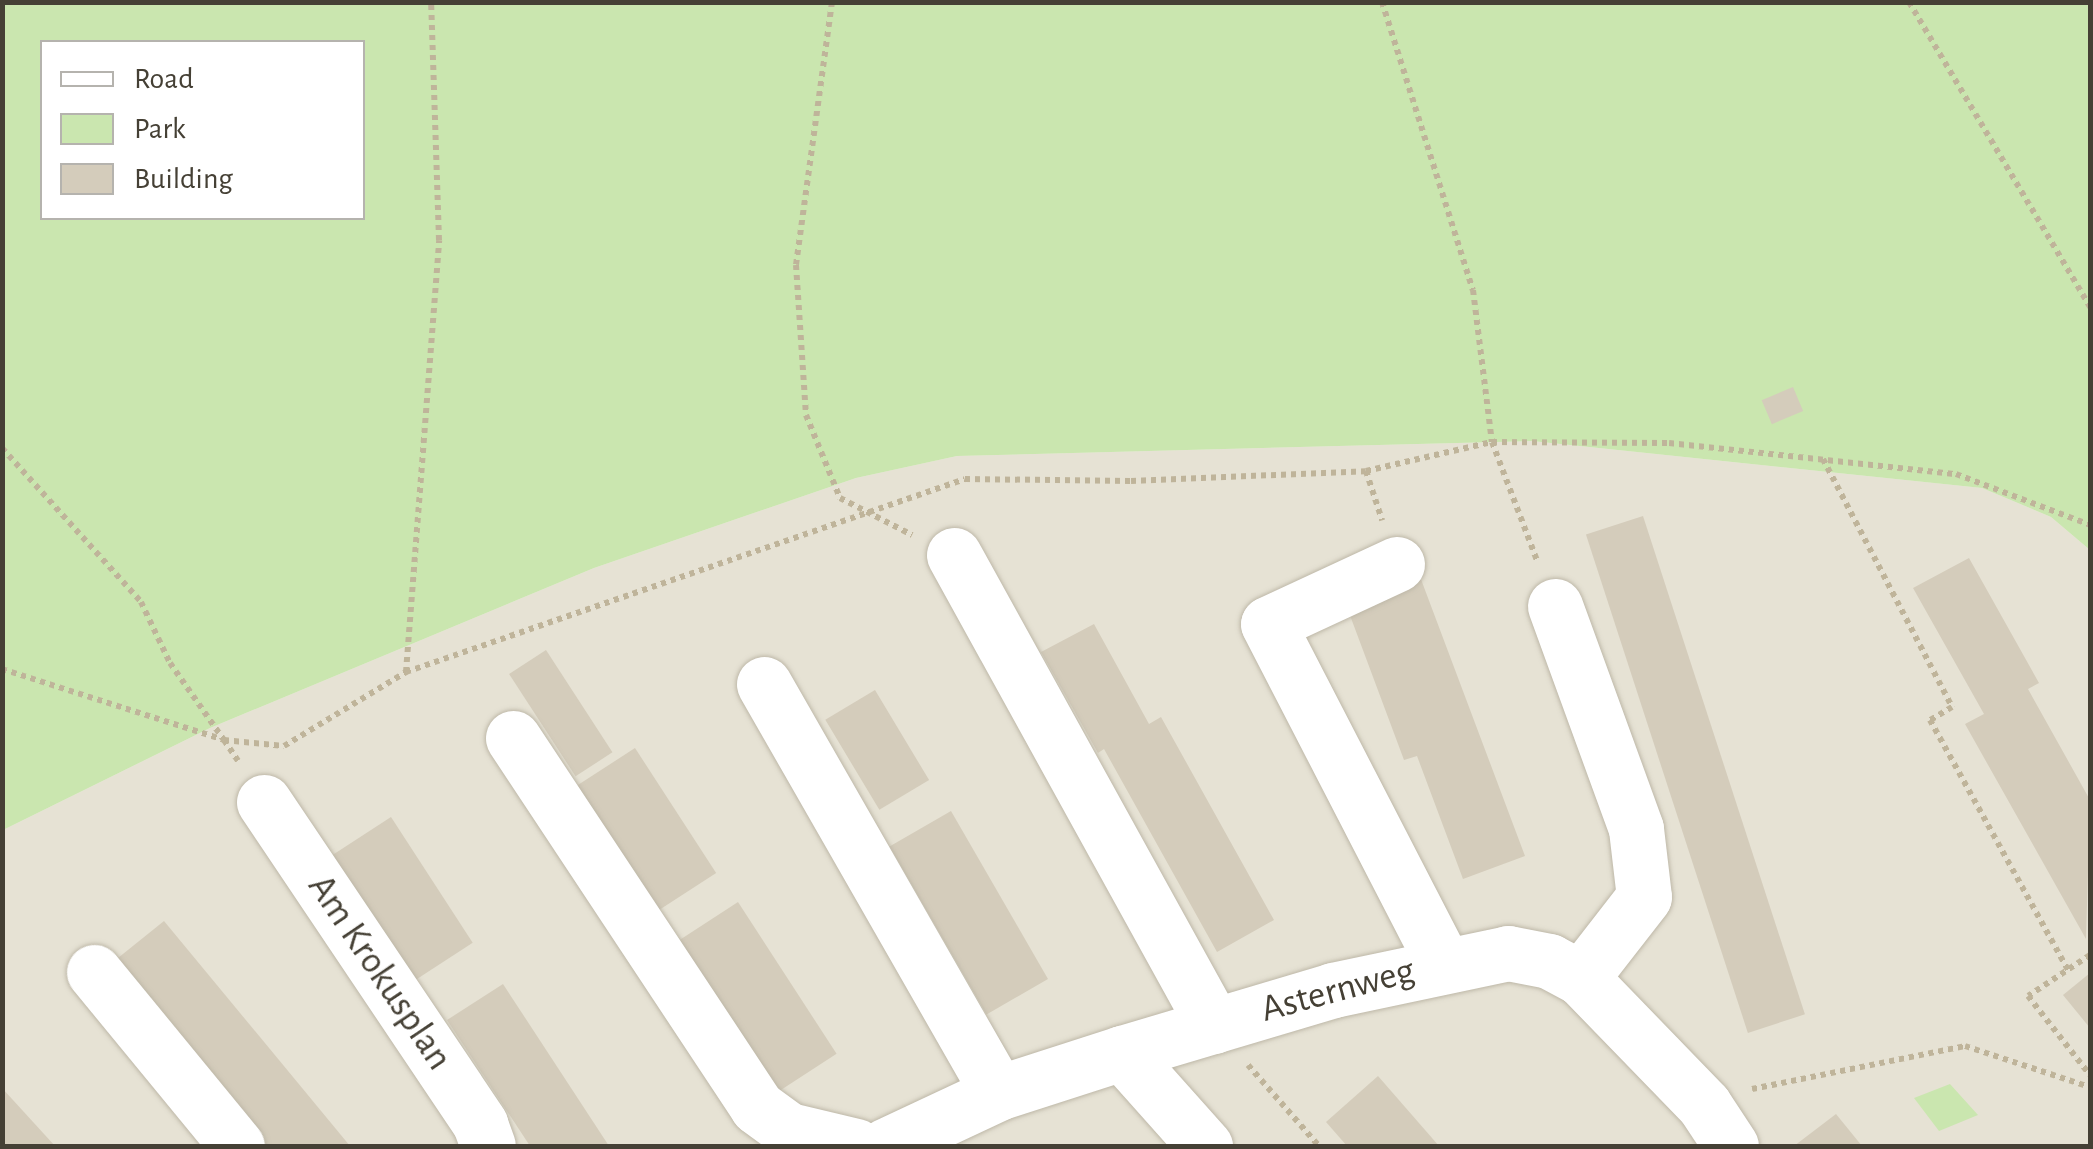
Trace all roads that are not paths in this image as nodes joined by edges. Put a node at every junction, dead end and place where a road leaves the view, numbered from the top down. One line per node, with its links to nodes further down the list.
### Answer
1 (954, 555): 10 (street)
2 (1397, 564): 7 (street)
3 (1554, 606): 9 (street)
4 (764, 684): 12 (street)
5 (513, 738): 16 (street)
6 (264, 802): 15 (street, Am Krokusplan)
7 (1443, 963): 9 (street, Asternweg); 10 (street, Asternweg)
8 (94, 972): 14 (street)
9 (1582, 978): 13 (street, Asternweg)
10 (1214, 1026): 11 (street, Asternweg)
11 (1122, 1053): 12 (street, Asternweg); 18 (street)
12 (998, 1093): 17 (street, Asternweg)
13 (1717, 1126)
14 (237, 1146)
15 (488, 1146)
16 (856, 1146)
17 (885, 1146)
18 (1205, 1146)

